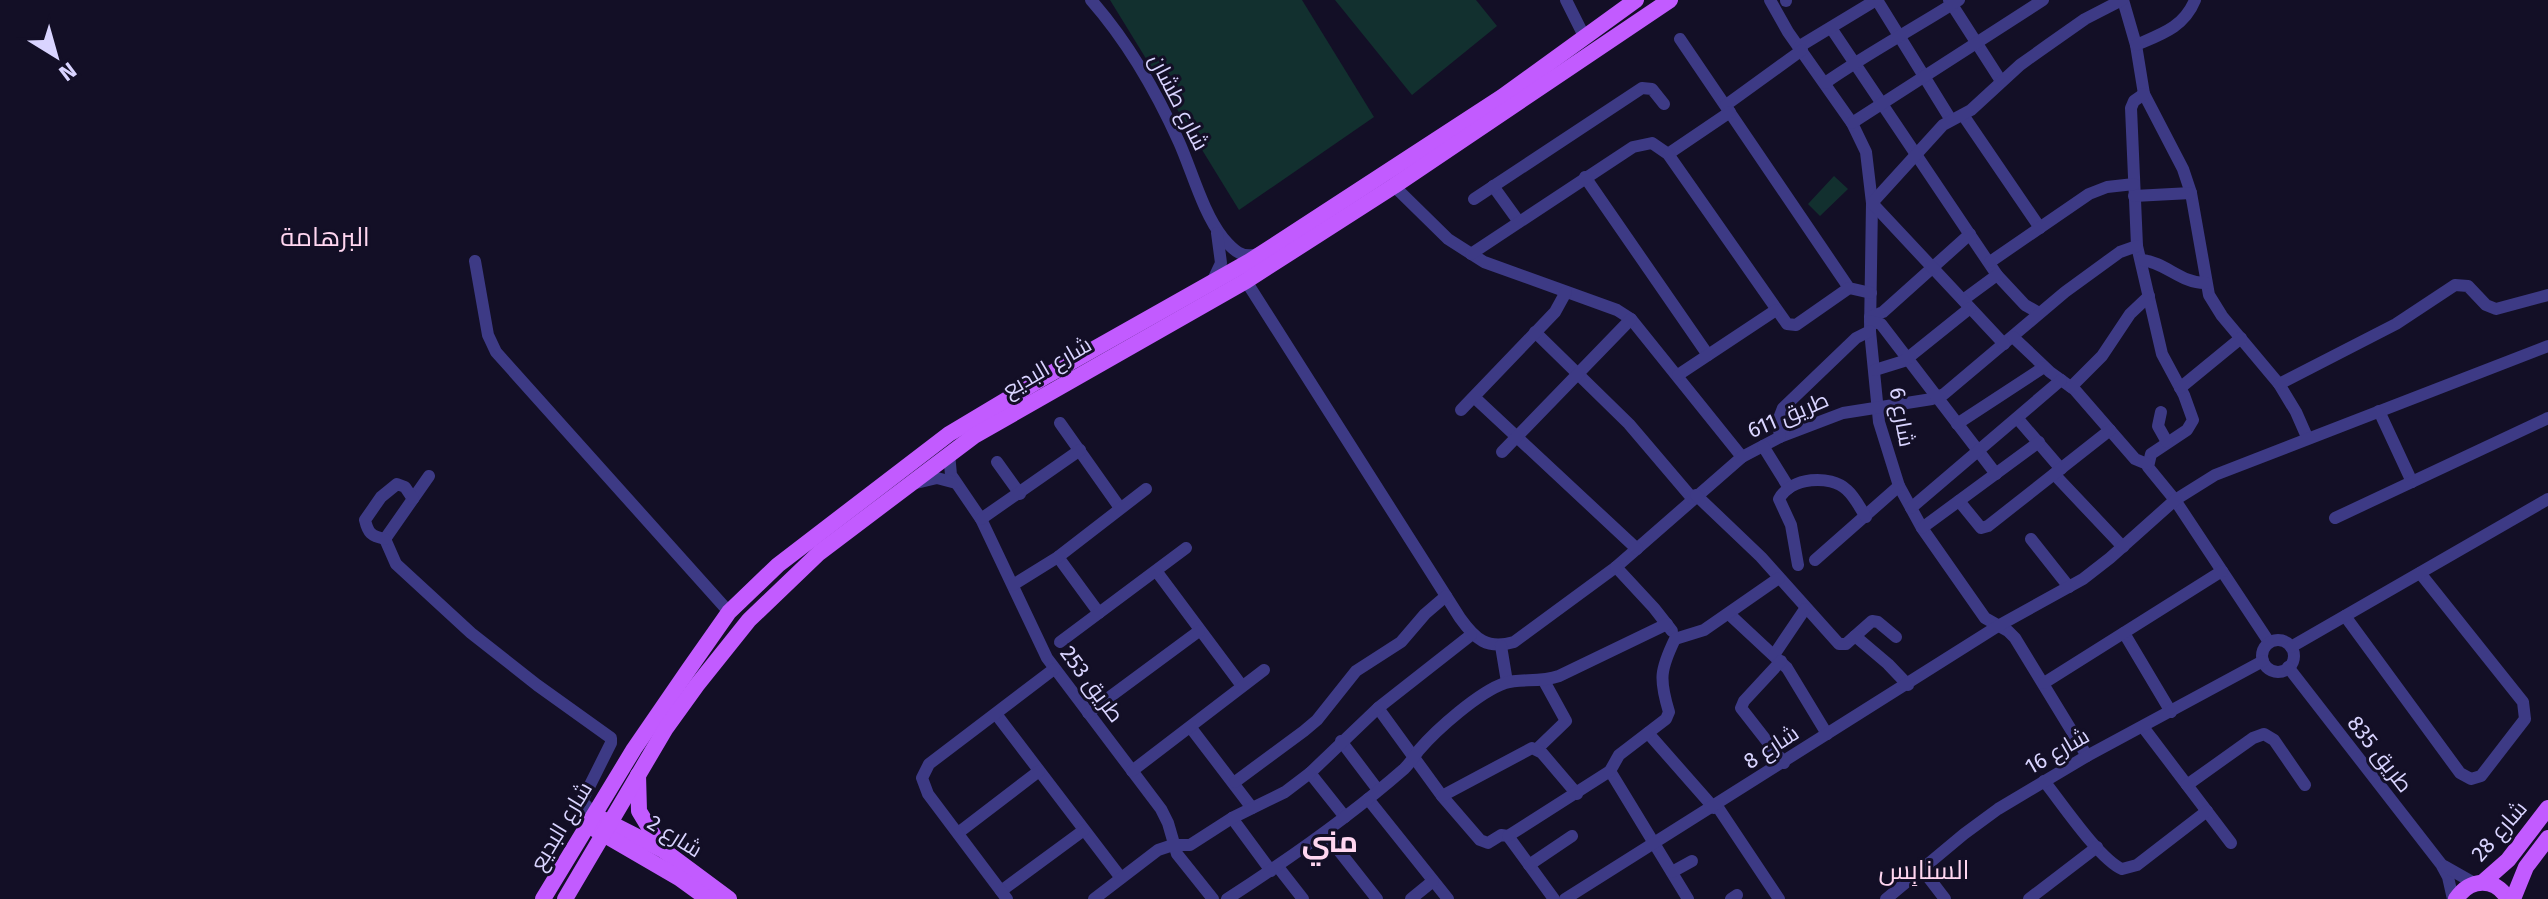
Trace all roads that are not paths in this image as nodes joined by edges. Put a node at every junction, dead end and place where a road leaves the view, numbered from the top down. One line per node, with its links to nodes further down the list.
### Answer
1 (1091, 0): 39 (street, شارع طشان)
2 (1566, 0): 13 (street)
3 (1636, 0): 13 (main road, شارع البديع)
4 (1670, 0): 31 (main road, شارع البديع)
5 (1876, 0): 11 (street); 12 (street)
6 (2043, 0): 15 (street)
7 (2122, 0): 16 (street); 20 (street)
8 (2195, 0): 16 (street)
9 (1782, 1): 17 (street, شارع 6)
10 (1953, 2): 12 (street); 15 (street)
11 (1831, 28): 17 (street); 18 (street)
12 (1900, 37): 18 (street); 19 (street)
13 (1585, 38): 42 (main road, شارع البديع)
14 (1680, 39): 25 (street)
15 (1975, 42): 19 (street); 20 (street)
16 (2136, 45): 22 (street)
17 (1800, 46): 21 (street, شارع 6); 25 (street)
18 (1854, 62): 21 (street); 24 (street)
19 (1925, 77): 24 (street); 26 (street)
20 (2001, 81): 26 (street)
21 (1825, 83): 27 (street, شارع 6)
22 (2144, 94): 33 (street); 34 (street)
23 (1664, 104): 32 (street)
24 (1882, 104): 27 (street); 28 (street)
25 (1728, 108): 29 (street); 51 (street)
26 (1957, 117): 28 (street); 38 (street)
27 (1852, 123): 36 (street, شارع 6)
28 (1916, 153): 36 (street); 40 (street)
29 (1668, 154): 30 (street); 59 (street)
30 (1585, 177): 37 (street); 67 (street)
31 (1394, 186): 43 (street); 50 (main road, شارع البديع)
32 (1493, 186): 35 (street); 37 (street)
33 (2134, 190): 34 (street); 38 (street); 41 (street)
34 (2191, 193): 52 (street)
35 (1474, 199)
36 (1872, 203): 47 (street); 49 (street, شارع 6)
37 (1519, 222): 43 (street)
38 (2040, 228): 46 (street)
39 (1217, 230): 42 (street); 53 (street)
40 (1970, 234): 46 (street); 47 (street)
41 (2137, 246): 44 (street); 60 (street, طريق 611)
42 (1271, 248): 53 (main road, شارع البديع)
43 (1471, 254): 54 (street)
44 (2142, 260): 52 (street); 57 (street)
45 (475, 261): 137 (street)
46 (1990, 262): 48 (street)
47 (1934, 267): 58 (street); 62 (street)
48 (1997, 275): 58 (street); 60 (street)
49 (1872, 277): 51 (street); 55 (street, شارع 6)
50 (1246, 281): 96 (main road, شارع البديع); 135 (street)
51 (1846, 283): 55 (street); 59 (street)
52 (2206, 283): 64 (street)
53 (1207, 286): 137 (main road, شارع البديع)
54 (1566, 292): 61 (street); 63 (street)
55 (1871, 293): 62 (street, شارع 6)
56 (2548, 295): 74 (street)
57 (2149, 296): 73 (street); 75 (street)
58 (1966, 304): 65 (street); 68 (street)
59 (1776, 310): 67 (street)
60 (2039, 313): 65 (street, طريق 611)
61 (1631, 319): 71 (street); 72 (street)
62 (1870, 323): 68 (street); 70 (street, شارع 6); 87 (street)
63 (1535, 332): 71 (street); 76 (street)
64 (2241, 338): 74 (street); 75 (street)
65 (2008, 341): 69 (street); 77 (street, طريق 611)
66 (2548, 346): 80 (street, شارع 8)
67 (1708, 355): 72 (street)
68 (1908, 359): 70 (street); 77 (street)
69 (2044, 367): 73 (street); 85 (street)
70 (1875, 370): 78 (street, شارع 6)
71 (1577, 373): 89 (street); 110 (street)
72 (1678, 375): 97 (street)
73 (2066, 384): 83 (street); 86 (street)
74 (2279, 384): 88 (street)
75 (2182, 391): 91 (street)
76 (1474, 397): 79 (street); 89 (street)
77 (1938, 397): 78 (street, طريق 611); 85 (street)
78 (1879, 408): 87 (street, طريق 611); 105 (street, شارع 6)
79 (1461, 410)
80 (2379, 411): 88 (street, شارع 8); 103 (street)
81 (2161, 412): 91 (street)
82 (2548, 418): 103 (street)
83 (2018, 419): 90 (street); 95 (street)
84 (1060, 423): 93 (street)
85 (1957, 424): 95 (street)
86 (2110, 430): 99 (street); 100 (street)
87 (1780, 437): 92 (street, طريق 611)
88 (2307, 437): 113 (street, شارع 8)
89 (1516, 439): 94 (street); 125 (street)
90 (2039, 442): 100 (street); 101 (street)
91 (2167, 442): 99 (street)
92 (1763, 446): 97 (street, طريق 611); 107 (street)
93 (1080, 450): 109 (street); 115 (street)
94 (1502, 452)
95 (1978, 452): 101 (street); 116 (street)
96 (949, 453): 104 (street, طريق 253); 106 (main road, شارع البديع)
97 (1742, 457): 110 (street, طريق 611)
98 (997, 462): 109 (street)
99 (2148, 467): 113 (street)
100 (2058, 472): 114 (street); 123 (street)
101 (1996, 474): 114 (street)
102 (429, 476): 111 (street)
103 (2412, 482): 118 (street)
104 (956, 483): 106 (street); 119 (street, طريق 253)
105 (1899, 486): 116 (street, شارع 6); 117 (street)
106 (908, 487): 180 (main road, شارع البديع)
107 (1789, 488): 117 (street); 132 (street)
108 (1146, 489): 115 (street)
109 (1020, 494): 119 (street)
110 (1694, 496): 125 (street, طريق 611); 132 (street)
111 (413, 499): 121 (street); 121 (street)
112 (2548, 499): 131 (street)
113 (2175, 500): 123 (street, شارع 8); 129 (street)
114 (1959, 501): 120 (street)
115 (1120, 508): 126 (street)
116 (1911, 508): 120 (street, شارع 6)
117 (1866, 517): 127 (street)
118 (2335, 518)
119 (981, 519): 133 (street, طريق 253)
120 (1922, 528): 142 (street, شارع 6)
121 (385, 539): 194 (street)
122 (2031, 539): 134 (street)
123 (2123, 547): 134 (street, شارع 8)
124 (1186, 548): 130 (street)
125 (1637, 549): 128 (street, طريق 611)
126 (1058, 557): 133 (street); 138 (street)
127 (1815, 560)
128 (1616, 567): 141 (street); 151 (street, طريق 611)
129 (2222, 571): 144 (street); 150 (street)
130 (1157, 572): 138 (street); 143 (street)
131 (2420, 573): 140 (street); 140 (street)
132 (1777, 576): 136 (street); 139 (street)
133 (1013, 585): 156 (street, طريق 253)
134 (2069, 587): 142 (street, شارع 8)
135 (1446, 596): 145 (street); 182 (street)
136 (1805, 609): 146 (street); 153 (street)
137 (729, 612): 194 (main road, شارع البديع)
138 (1099, 613): 149 (street)
139 (1729, 614): 148 (street); 153 (street)
140 (2345, 616): 152 (street)
141 (1667, 624): 148 (street); 158 (street)
142 (1998, 626): 160 (street, شارع 6); 161 (street, شارع 8)
143 (1199, 631): 162 (street); 165 (street)
144 (2124, 633): 160 (street); 164 (street)
145 (1471, 635): 151 (street); 163 (street)
146 (1855, 636): 147 (street); 161 (street)
147 (1896, 637)
148 (1675, 639): 169 (street)
149 (1060, 642)
150 (2269, 642): 152 (street); 154 (street)
151 (1501, 646): 159 (street)
152 (2291, 647): 155 (street)
153 (1778, 658): 170 (street); 175 (street)
154 (2263, 661): 155 (street); 164 (street, شارع 16)
155 (2288, 667): 207 (street, طريق 835)
156 (1054, 669): 165 (street, طريق 253); 166 (street)
157 (1264, 670): 162 (street)
158 (1544, 681): 159 (street); 172 (street)
159 (1507, 682): 174 (street)
160 (2044, 683): 173 (street, شارع 6)
161 (1908, 685): 170 (street, شارع 8)
162 (1242, 686): 168 (street)
163 (1378, 708): 171 (street); 174 (street)
164 (2171, 712): 167 (street, شارع 16)
165 (1088, 713): 177 (street, طريق 253)
166 (996, 714): 176 (street); 196 (street)
167 (2143, 727): 173 (street, شارع 16); 183 (street)
168 (1191, 728): 177 (street); 182 (street)
169 (1648, 733): 178 (street); 188 (street)
170 (1827, 734): 175 (street, شارع 8)
171 (1341, 741): 179 (street); 185 (street)
172 (1537, 749): 186 (street); 187 (street)
173 (2087, 756): 181 (street, شارع 16)
174 (1414, 758): 185 (street); 187 (street)
175 (1784, 763): 188 (street, شارع 8)
176 (1039, 771): 195 (street); 196 (street)
177 (1132, 771): 203 (street, طريق 253)
178 (1610, 771): 186 (street); 202 (street)
179 (1310, 773): 189 (street); 192 (street)
180 (638, 775): 194 (main road, شارع البديع); 205 (main road)
181 (2044, 781): 204 (street); 210 (street, شارع 16)
182 (1235, 782): 189 (street)
183 (2187, 785): 184 (street); 191 (street)
184 (2305, 785)
185 (1373, 794): 192 (street); 213 (street)
186 (1577, 794): 198 (street)
187 (1442, 796): 198 (street)
188 (1715, 807): 202 (street, شارع 8); 230 (street)
189 (1252, 808): 193 (street)
190 (2548, 808): 214 (main road, شارع 28)
191 (2207, 811): 201 (street); 204 (street)
192 (1345, 817): 197 (street)
193 (1232, 818): 203 (street); 209 (street)
194 (599, 824): 205 (main road, شارع 2); 216 (main road, شارع البديع); 217 (main road, شارع البديع); 218 (main road, شارع 2)
195 (1084, 830): 212 (street); 215 (street)
196 (958, 833): 215 (street)
197 (1325, 833): 209 (street); 224 (street)
198 (1508, 836): 208 (street)
199 (1572, 836): 208 (street)
200 (2548, 838): 235 (main road, شارع 28)
201 (2231, 843)
202 (1655, 844): 211 (street); 228 (street, شارع 8)
203 (1173, 845): 212 (street); 221 (street, طريق 253)
204 (2097, 847): 233 (street)
205 (663, 850): 219 (main road, شارع 2)
206 (1692, 861): 211 (street)
207 (2441, 864): 214 (street, طريق 835); 234 (street, طريق 835)
208 (1529, 865): 227 (street)
209 (1274, 869): 222 (street); 223 (street)
210 (1922, 869): 231 (street, شارع 16); 232 (street)
211 (1672, 872): 229 (street)
212 (1121, 878): 220 (street)
213 (1433, 881): 225 (street); 226 (street)
214 (2479, 883): 234 (main road, شارع 28); 235 (main road)
215 (1004, 895)
216 (543, 899)
217 (565, 899)
218 (708, 899)
219 (729, 899)
220 (1094, 899)
221 (1213, 899)
222 (1227, 899)
223 (1303, 899)
224 (1377, 899)
225 (1411, 899)
226 (1448, 899)
227 (1554, 899)
228 (1565, 899)
229 (1688, 899)
230 (1779, 899)
231 (1886, 899)
232 (1945, 899)
233 (2029, 899)
234 (2454, 899)
235 (2510, 899)

